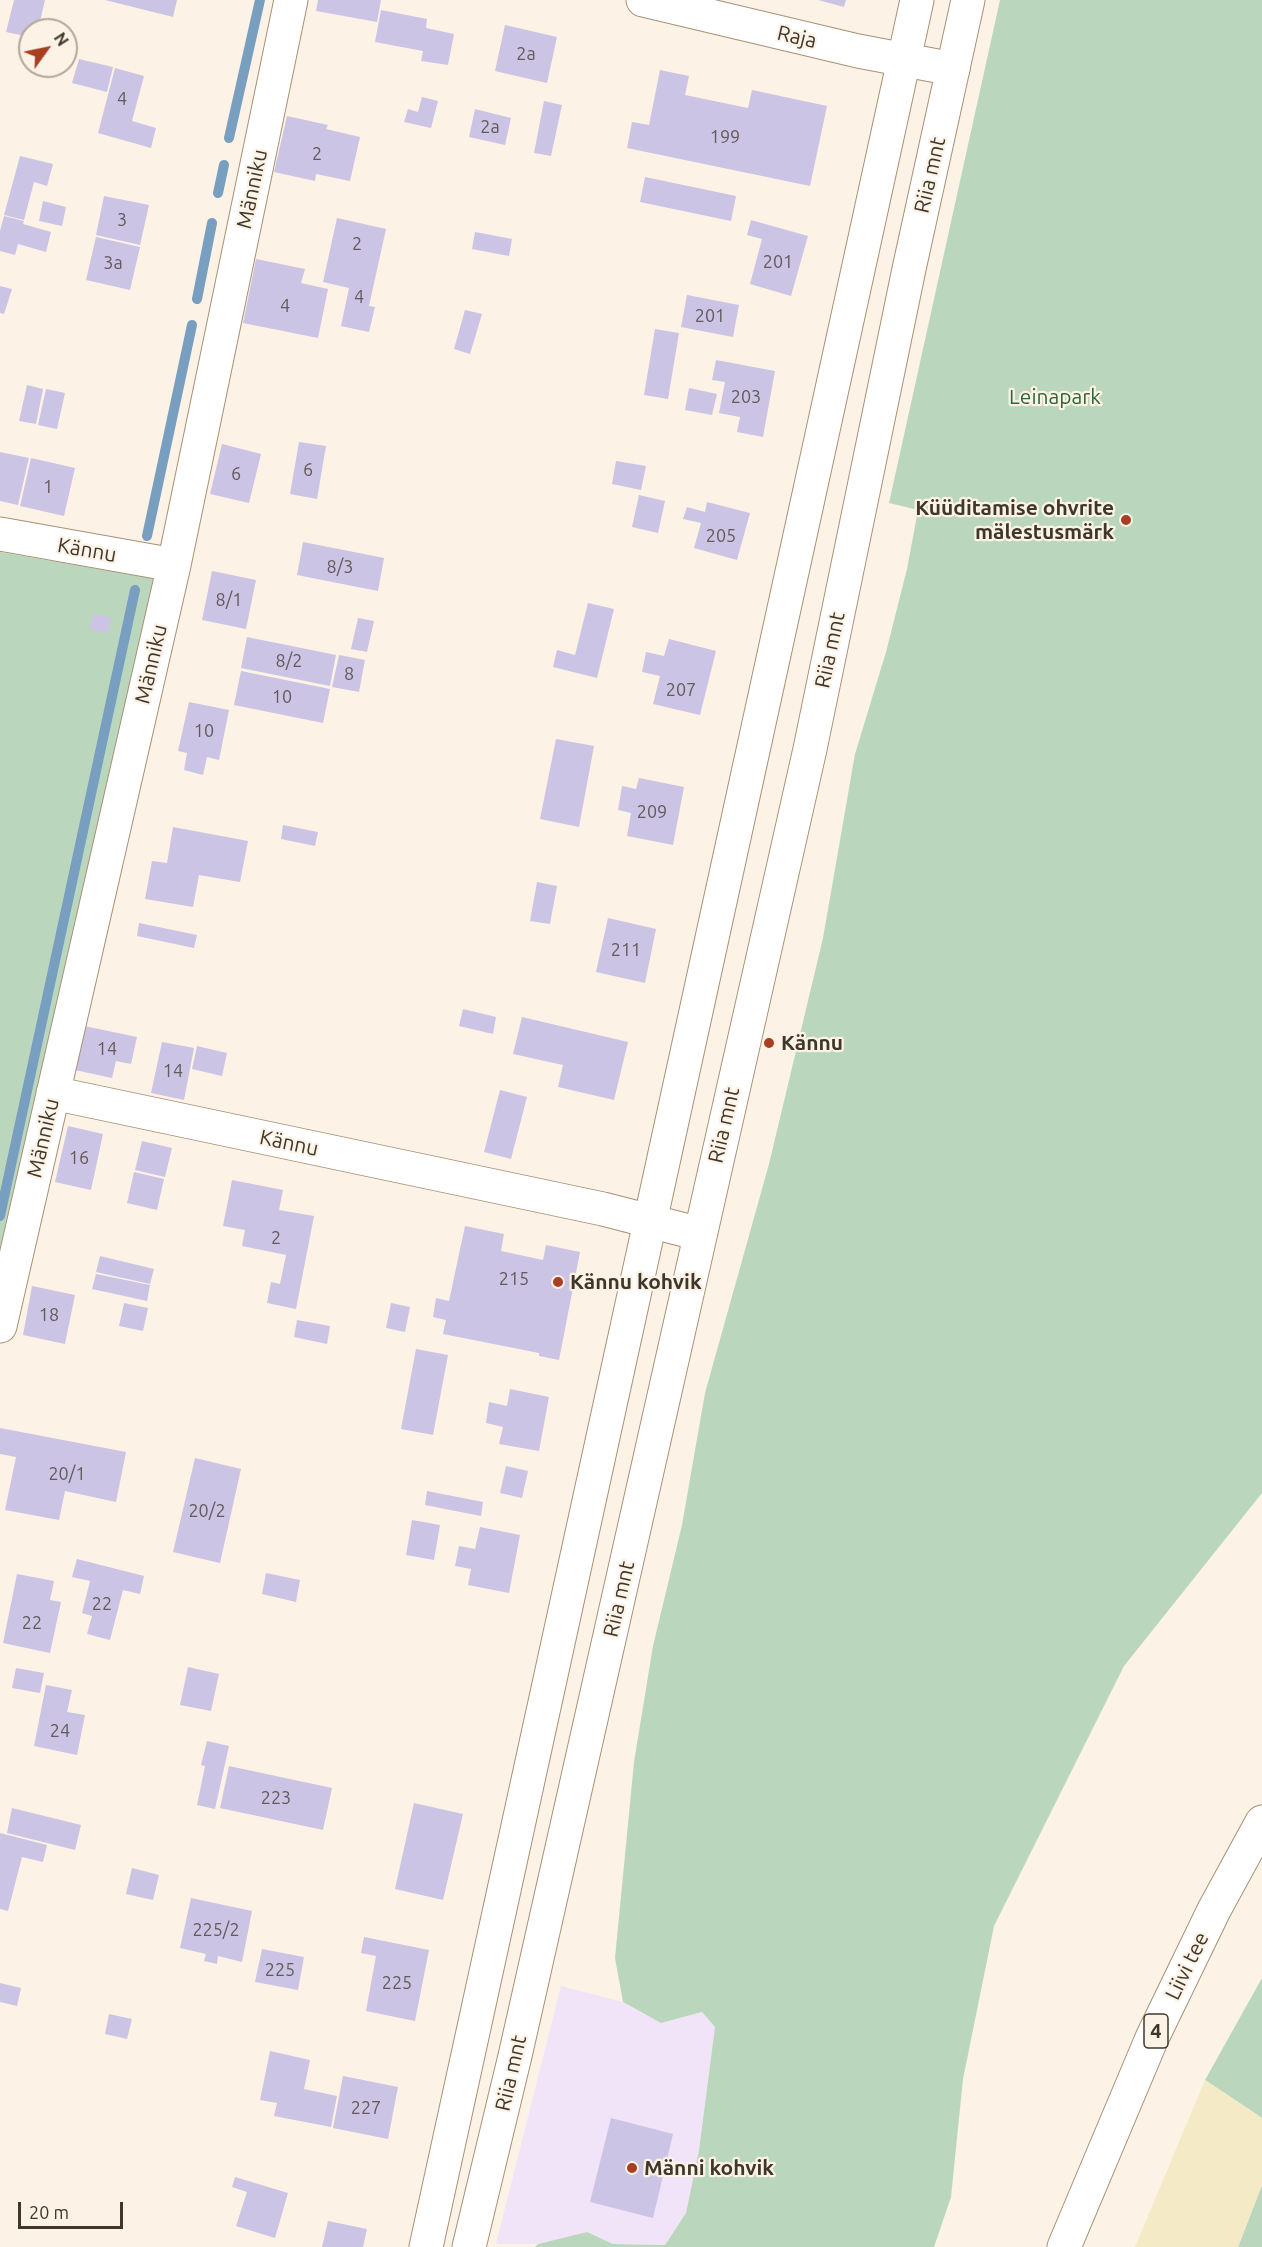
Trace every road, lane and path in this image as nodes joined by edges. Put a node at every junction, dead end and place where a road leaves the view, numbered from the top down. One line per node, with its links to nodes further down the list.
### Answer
1 (291, 0): 8 (main road, Männiku)
2 (643, 0): 5 (main road, Raja)
3 (917, 0): 5 (main road)
4 (968, 0): 6 (main road, Riia mnt)
5 (904, 60): 6 (main road, Raja); 10 (main road)
6 (953, 69): 11 (main road, Riia mnt)
7 (0, 534): 8 (main road, Kännu)
8 (174, 565): 9 (main road, Männiku)
9 (53, 1093): 10 (main road, Kännu); 12 (main road, Männiku)
10 (649, 1221): 11 (main road, Kännu); 14 (main road)
11 (700, 1234): 15 (main road, Riia mnt)
12 (0, 1326)
13 (1262, 1822): 16 (main road, Liivi tee / 4)
14 (426, 2247)
15 (469, 2247)
16 (1064, 2247)

